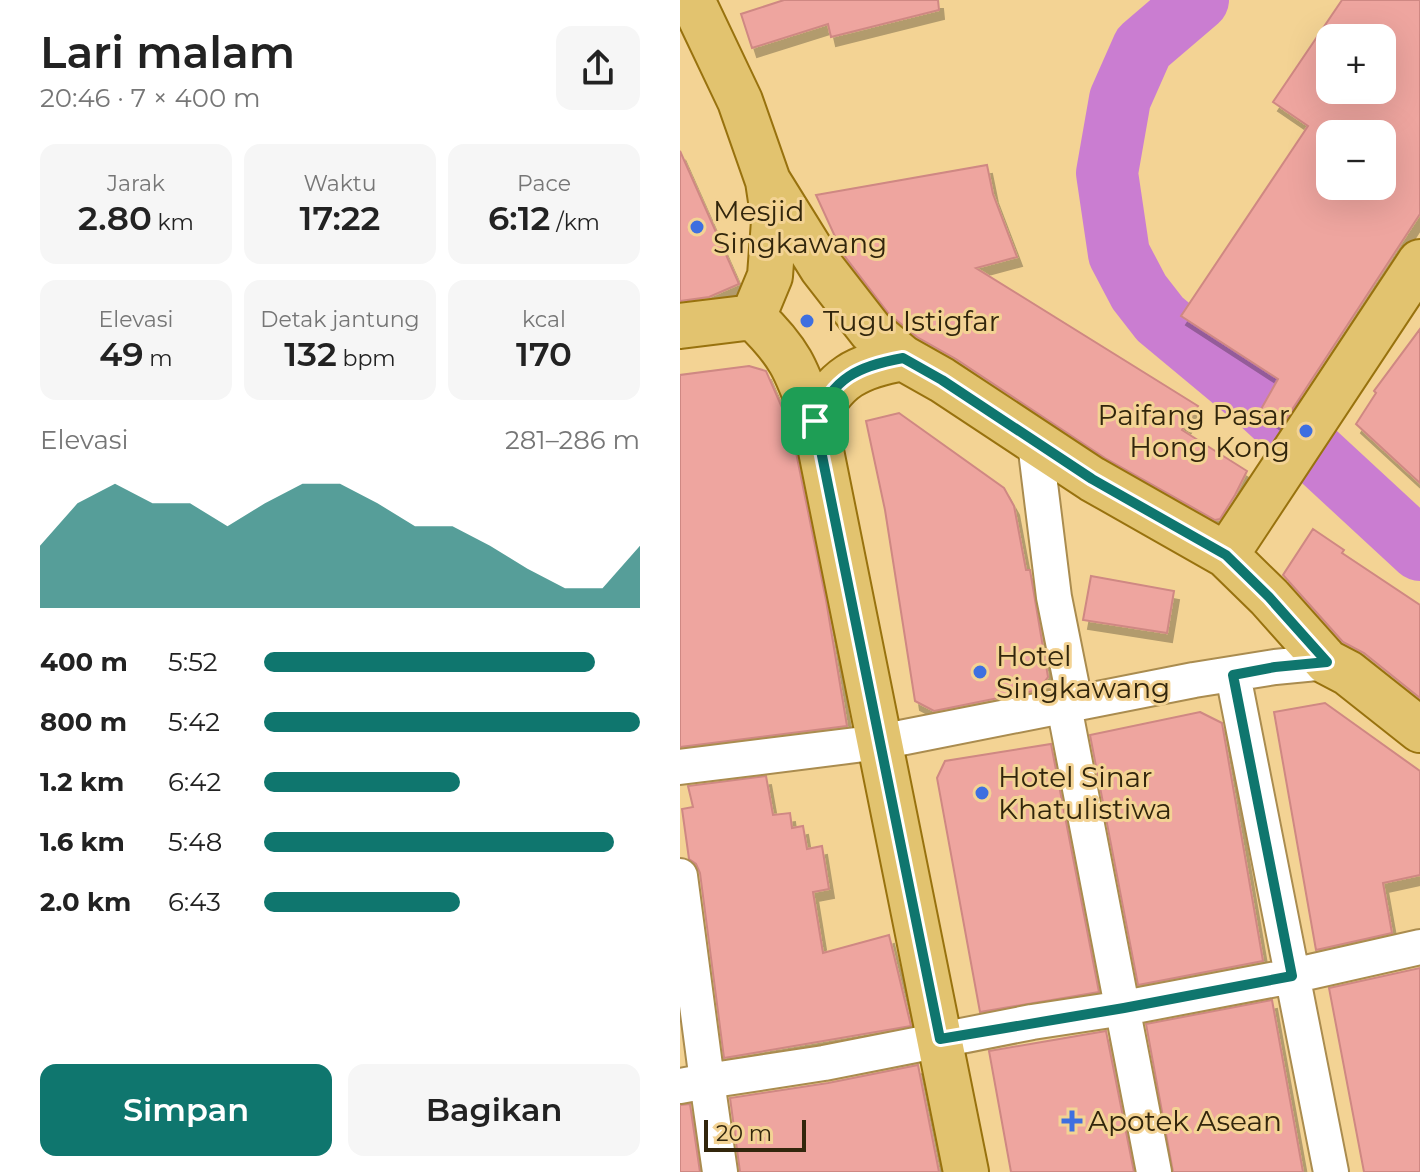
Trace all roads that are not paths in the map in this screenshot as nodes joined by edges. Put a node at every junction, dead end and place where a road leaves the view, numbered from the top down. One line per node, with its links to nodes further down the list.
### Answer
1 (693, 0): 2 (main road)
2 (768, 181): 4 (main road); 6 (main road)
3 (1420, 262): 9 (main road)
4 (753, 317): 5 (main road); 7 (main road)
5 (680, 326)
6 (903, 358): 7 (main road); 8 (main road)
7 (815, 421): 14 (main road)
8 (1035, 443): 9 (main road); 12 (street)
9 (1226, 555): 10 (main road)
10 (1327, 662): 11 (street); 13 (main road)
11 (1233, 675): 12 (street); 18 (street)
12 (1070, 704): 14 (street); 19 (street)
13 (1420, 730)
14 (880, 742): 15 (street); 20 (main road)
15 (680, 767)
16 (680, 876): 21 (street)
17 (1420, 947): 18 (street)
18 (1292, 976): 19 (street); 25 (street)
19 (1124, 1008): 20 (street); 24 (street)
20 (940, 1039): 21 (street); 23 (main road)
21 (694, 1084): 22 (street)
22 (720, 1172)
23 (966, 1172)
24 (1154, 1172)
25 (1331, 1172)

